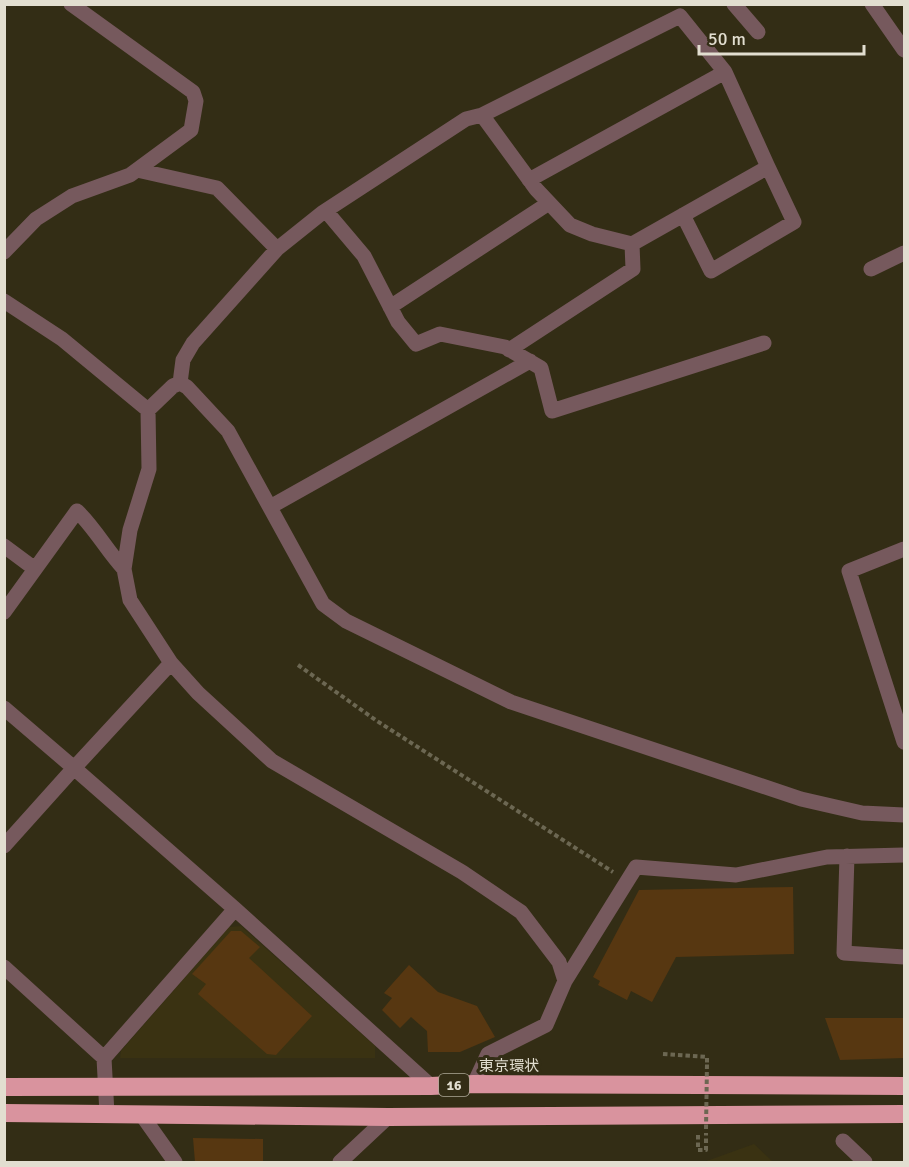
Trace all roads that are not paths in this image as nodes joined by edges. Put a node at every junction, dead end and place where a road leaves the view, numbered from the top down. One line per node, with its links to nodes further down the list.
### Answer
1 (71, 4): 9 (street)
2 (734, 4): 4 (street)
3 (880, 7): 5 (street)
4 (758, 32)
5 (904, 50)
6 (725, 72): 7 (street); 8 (street); 10 (street)
7 (482, 115): 10 (street); 12 (street)
8 (768, 166): 13 (street); 13 (street)
9 (137, 170): 15 (street); 16 (street)
10 (529, 180): 11 (street)
11 (549, 203): 14 (street); 20 (street)
12 (326, 211): 15 (street); 20 (street)
13 (683, 215): 14 (street)
14 (632, 244): 22 (street)
15 (277, 249): 24 (street)
16 (4, 252)
17 (904, 253): 18 (street)
18 (871, 268)
19 (4, 301): 25 (street)
20 (390, 307): 22 (street)
21 (764, 343): 23 (street)
22 (509, 350): 23 (street)
23 (530, 361): 26 (street)
24 (180, 383): 25 (street); 26 (street)
25 (148, 410): 30 (street)
26 (270, 507): 36 (street)
27 (4, 546): 29 (street)
28 (904, 549): 34 (street)
29 (36, 569): 30 (street); 31 (street)
30 (123, 569): 32 (street)
31 (4, 612)
32 (171, 663): 35 (street); 43 (street)
33 (4, 708): 35 (street)
34 (904, 742)
35 (74, 768): 37 (street); 40 (street)
36 (904, 815)
37 (4, 846)
38 (904, 855): 39 (street)
39 (847, 856): 41 (street); 43 (street)
40 (235, 909): 44 (street); 46 (street)
41 (904, 957)
42 (4, 967): 44 (street)
43 (565, 981): 45 (street)
44 (104, 1058): 49 (street)
45 (474, 1084): 46 (highway, 東京環状 / 16); 47 (highway, 東京環状 / 16)
46 (431, 1086): 49 (highway, 東京環状 / 16)
47 (904, 1086)
48 (4, 1087): 49 (highway, 東京環状 / 16)
49 (105, 1087): 51 (street)
50 (4, 1113): 51 (highway, 16)
51 (107, 1114): 52 (highway, 16)
52 (141, 1114): 54 (highway, 16); 56 (street)
53 (904, 1114): 54 (highway, 16)
54 (388, 1117): 57 (street)
55 (843, 1141): 58 (street)
56 (175, 1162)
57 (340, 1162)
58 (865, 1162)

